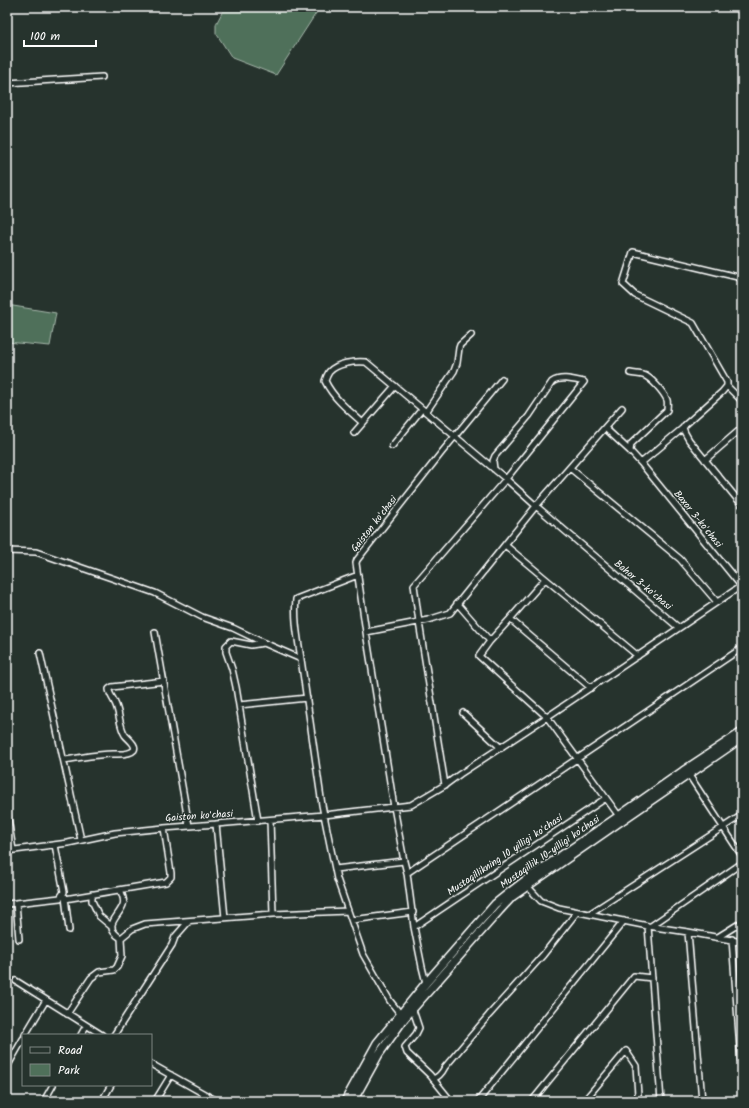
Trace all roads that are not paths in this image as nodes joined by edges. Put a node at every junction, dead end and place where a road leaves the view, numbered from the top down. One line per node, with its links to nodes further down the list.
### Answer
1 (102, 77): 2 (street)
2 (7, 83)
3 (742, 278): 8 (street)
4 (471, 335): 11 (street)
5 (630, 373): 19 (street)
6 (502, 379): 17 (street, Gaiston koʻchasi)
7 (395, 386): 11 (street, Bahor 3-koʻchasi); 12 (street); 12 (street, Bahor 3-koʻchasi)
8 (727, 386): 9 (street); 14 (street)
9 (742, 401)
10 (622, 408): 13 (street)
11 (424, 410): 17 (street, Bahor 3-koʻchasi); 18 (street)
12 (363, 423): 16 (street)
13 (605, 428): 19 (street, Baxor 3-koʻchasi); 22 (street)
14 (684, 428): 20 (street); 21 (street)
15 (742, 428): 20 (street)
16 (354, 433)
17 (455, 436): 23 (street, Bahor 3-koʻchasi); 29 (street, Gaiston koʻchasi)
18 (392, 446)
19 (630, 451): 21 (street, Baxor 3-koʻchasi)
20 (705, 460): 25 (street)
21 (641, 463): 31 (street, Baxor 3-koʻchasi)
22 (570, 468): 26 (street); 32 (street)
23 (494, 469): 24 (street, Bahor 3-koʻchasi); 24 (street)
24 (506, 479): 26 (street, Bahor 3-koʻchasi); 35 (street)
25 (742, 505)
26 (536, 506): 27 (street); 36 (street, Bahor 3-koʻchasi)
27 (505, 545): 30 (street); 33 (street)
28 (7, 551): 40 (street)
29 (358, 575): 38 (street, Gaiston koʻchasi); 44 (street)
30 (545, 579): 34 (street); 43 (street)
31 (741, 587): 32 (street)
32 (717, 602): 36 (street)
33 (457, 603): 35 (street); 39 (street)
34 (510, 619): 39 (street); 46 (street)
35 (419, 622): 38 (street); 57 (street)
36 (679, 628): 43 (street)
37 (155, 632): 45 (street)
38 (366, 632): 59 (street, Gaiston koʻchasi)
39 (490, 641): 50 (street)
40 (264, 643): 44 (street); 48 (street)
41 (742, 648): 54 (street)
42 (40, 653): 55 (street)
43 (638, 656): 46 (street)
44 (301, 659): 47 (street)
45 (164, 681): 55 (street); 67 (street)
46 (590, 688): 50 (street)
47 (307, 698): 48 (street); 61 (street)
48 (239, 705): 65 (street)
49 (463, 713): 53 (street)
50 (547, 717): 53 (street); 54 (street)
51 (742, 732): 63 (main road, Mustaqillik 10-yilligi ko'chasi)
52 (742, 738): 56 (main road, Mustaqillik 10-yilligi ko'chasi)
53 (501, 748): 57 (street)
54 (577, 758): 58 (street); 77 (street)
55 (64, 760): 70 (street)
56 (689, 775): 68 (street); 78 (main road, Mustaqillik 10-yilligi ko'chasi)
57 (445, 784): 59 (street)
58 (606, 798): 63 (street); 97 (street, Mustaqillikning 10 yilligi koʻchasi)
59 (394, 808): 61 (street, Gaiston koʻchasi); 74 (street, Gaiston koʻchasi)
60 (7, 812): 72 (street)
61 (324, 815): 64 (street, Gaiston koʻchasi); 76 (street)
62 (742, 815): 68 (street)
63 (618, 816): 107 (main road, Mustaqillik 10-yilligi ko'chasi)
64 (270, 820): 65 (street, Gaiston koʻchasi); 88 (street)
65 (258, 821): 66 (street, Gaiston koʻchasi)
66 (216, 824): 67 (street, Gaiston koʻchasi); 90 (street)
67 (189, 826): 69 (street, Gaiston koʻchasi)
68 (723, 827): 73 (street); 89 (street)
69 (164, 828): 70 (street, Gaiston koʻchasi); 79 (street)
70 (81, 840): 71 (street, Gaiston koʻchasi)
71 (55, 845): 72 (street, Gaiston koʻchasi); 80 (street)
72 (10, 851)
73 (742, 856)
74 (404, 861): 76 (street); 77 (street, Gaiston koʻchasi)
75 (742, 863): 95 (street)
76 (335, 869): 85 (street)
77 (407, 873): 86 (street, Gaiston koʻchasi)
78 (528, 887): 87 (street); 109 (main road, Mustaqillik 10-yilligi ko'chasi)
79 (120, 890): 81 (street); 96 (street)
80 (64, 892): 82 (street); 83 (street)
81 (92, 894): 82 (street); 96 (street)
82 (65, 899): 98 (street)
83 (16, 903): 84 (street); 102 (street)
84 (7, 904)
85 (348, 911): 88 (street); 91 (street)
86 (412, 912): 91 (street); 97 (street, Gaiston koʻchasi)
87 (577, 912): 89 (street); 122 (street)
88 (273, 914): 90 (street)
89 (589, 914): 93 (street)
90 (225, 918): 92 (street)
91 (352, 920): 111 (street)
92 (188, 921): 101 (street); 116 (street)
93 (624, 921): 95 (street); 133 (street)
94 (742, 922): 100 (street)
95 (649, 926): 99 (street); 105 (street)
96 (112, 927): 101 (street)
97 (414, 927): 107 (street, Gaiston koʻchasi)
98 (69, 930)
99 (688, 932): 100 (street); 137 (street)
100 (718, 937): 103 (street)
101 (121, 938): 110 (street)
102 (19, 939)
103 (732, 939): 104 (street); 121 (street)
104 (742, 942)
105 (652, 978): 134 (street); 136 (street)
106 (16, 981): 108 (street)
107 (426, 983): 111 (main road, Mustaqillik 10-yilligi ko'chasi)
108 (46, 1000): 110 (street); 113 (street)
109 (413, 1010): 111 (main road, Mustaqillik 10-yilligi ko'chasi); 122 (street)
110 (68, 1014): 112 (street)
111 (403, 1017): 130 (main road, Mustaqillik 10-yilligi ko'chasi); 131 (main road, Mustaqillik 10-yilligi ko'chasi)
112 (86, 1026): 114 (street); 115 (street)
113 (26, 1034)
114 (82, 1034)
115 (100, 1034)
116 (115, 1034)
117 (22, 1041): 119 (street)
118 (152, 1065): 120 (street)
119 (7, 1067)
120 (171, 1075): 128 (street); 129 (street)
121 (742, 1076)
122 (433, 1079): 132 (street)
123 (52, 1086): 126 (street)
124 (110, 1086): 127 (street)
125 (638, 1094): 135 (street)
126 (44, 1101)
127 (102, 1101)
128 (155, 1101)
129 (215, 1101)
130 (345, 1101)
131 (353, 1101)
132 (451, 1101)
133 (478, 1101)
134 (532, 1101)
135 (584, 1101)
136 (661, 1101)
137 (702, 1101)

